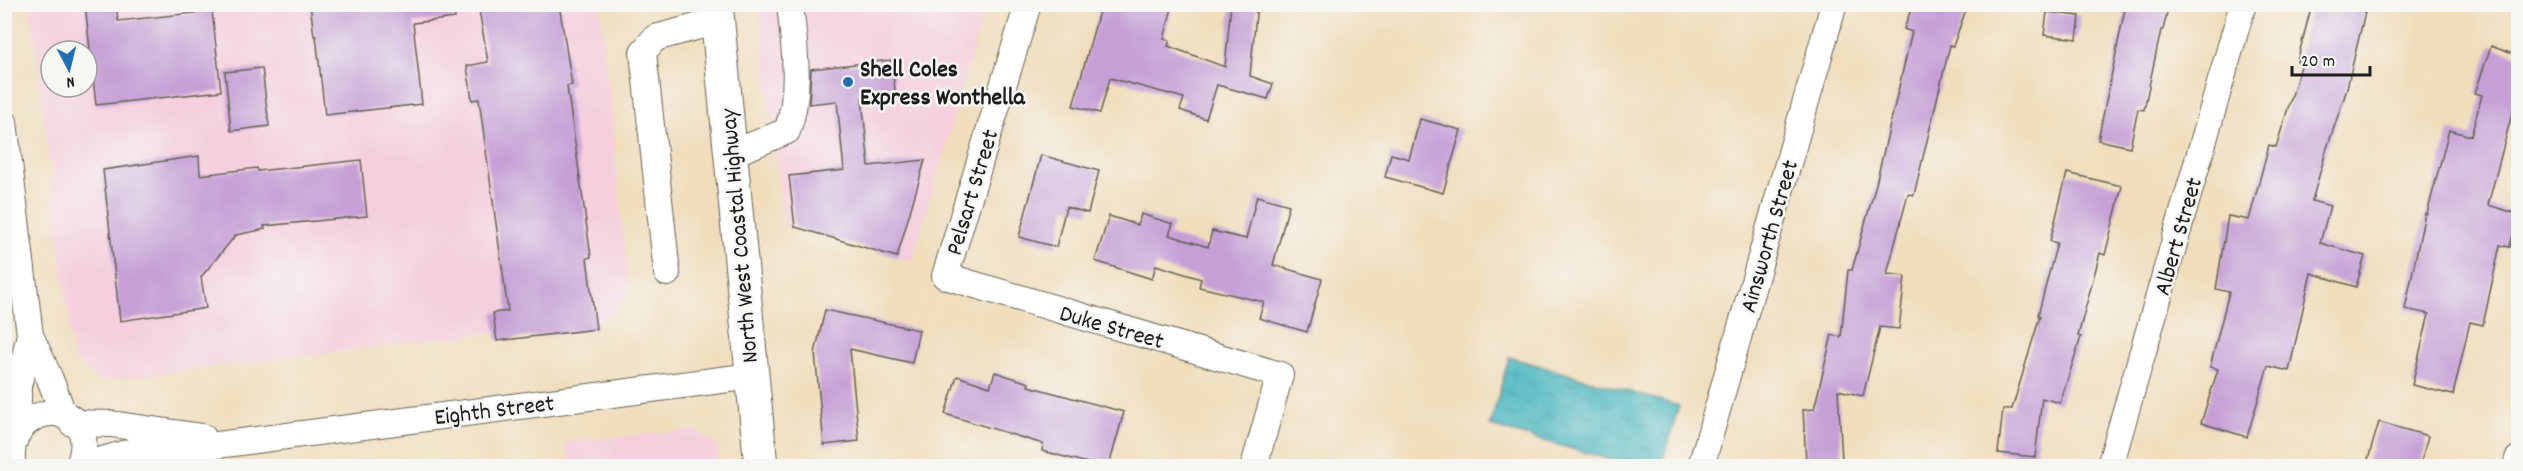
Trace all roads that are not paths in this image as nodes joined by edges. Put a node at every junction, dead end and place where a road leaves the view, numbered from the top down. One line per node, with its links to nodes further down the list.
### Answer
1 (790, 4): 7 (street)
2 (1028, 4): 9 (street, Pelsart Street)
3 (1834, 4): 20 (street, Ainsworth Street)
4 (2243, 4): 21 (street, Albert Street)
5 (717, 13): 7 (highway, North West Coastal Highway); 8 (street)
6 (4, 122): 10 (street)
7 (731, 154): 11 (highway, North West Coastal Highway)
8 (667, 273)
9 (945, 276): 19 (street, Duke Street)
10 (30, 335): 12 (street); 13 (street)
11 (752, 376): 14 (street, Eighth Street); 18 (highway, North West Coastal Highway)
12 (68, 419): 13 (street, Eighth Street); 14 (street, Eighth Street); 17 (street)
13 (11, 431): 16 (street)
14 (236, 442): 17 (street, Eighth Street)
15 (2518, 459): 22 (street)
16 (13, 466)
17 (80, 466)
18 (761, 466)
19 (1254, 466)
20 (1701, 466)
21 (2110, 466)
22 (2516, 466)

